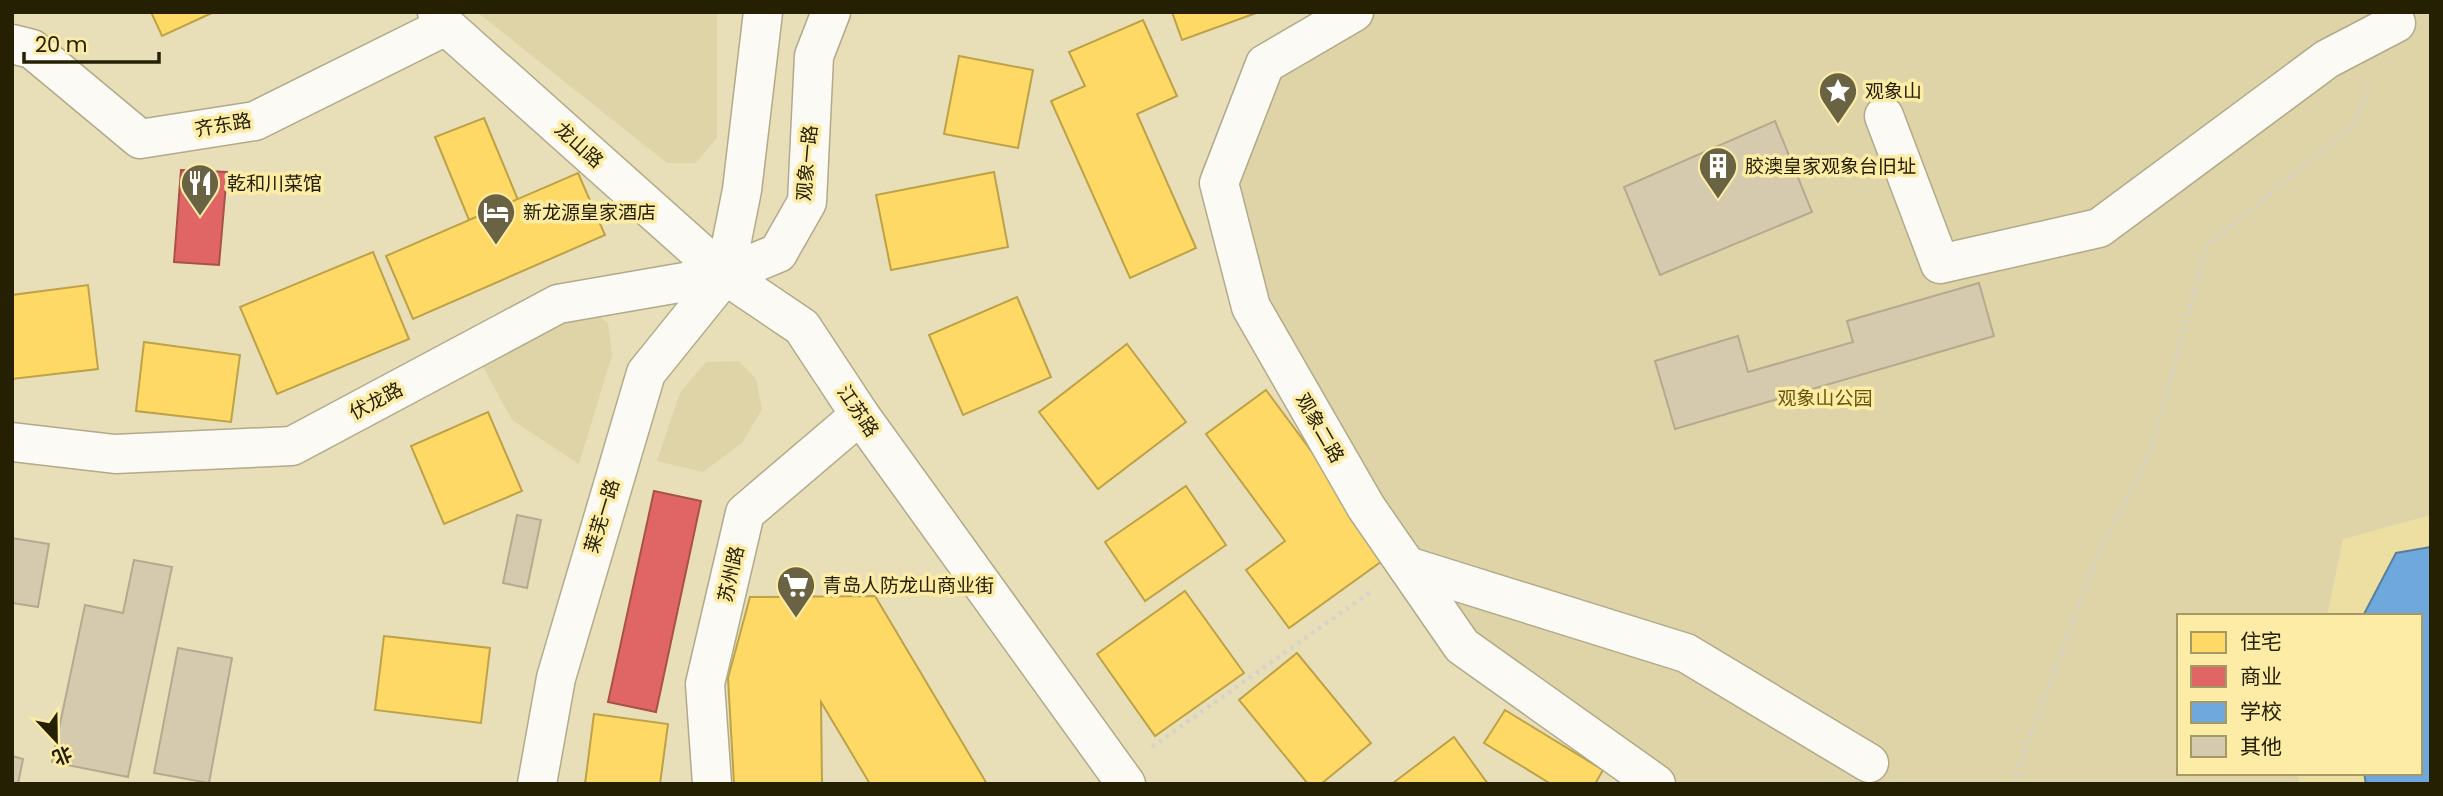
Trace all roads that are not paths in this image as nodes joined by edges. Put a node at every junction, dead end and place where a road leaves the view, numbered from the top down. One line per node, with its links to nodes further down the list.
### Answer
1 (762, 12): 8 (street)
2 (831, 12): 8 (street, 观象一路)
3 (1354, 12): 11 (street, 观象二路)
4 (2402, 16): 7 (street)
5 (442, 19): 6 (street, 齐东路); 8 (street, 龙山路)
6 (12, 44)
7 (1884, 116)
8 (724, 275): 9 (street, 江苏路); 10 (street, 伏龙路); 14 (street, 莱芜一路)
9 (860, 415): 13 (street, 江苏路); 15 (street, 苏州路)
10 (12, 442)
11 (1407, 566): 12 (street); 16 (street, 观象二路)
12 (1869, 763)
13 (1122, 778)
14 (537, 784)
15 (712, 784)
16 (1656, 784)

